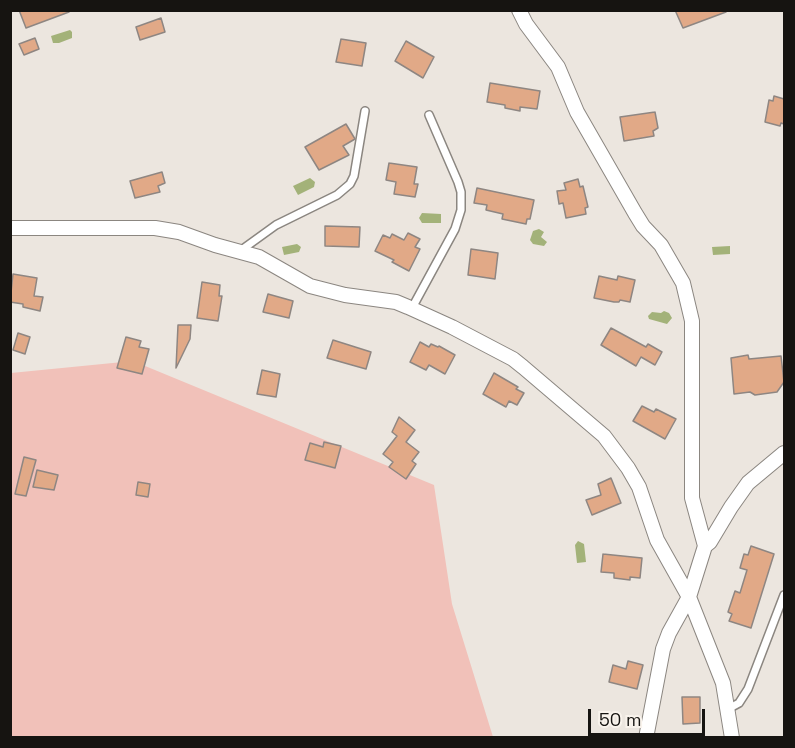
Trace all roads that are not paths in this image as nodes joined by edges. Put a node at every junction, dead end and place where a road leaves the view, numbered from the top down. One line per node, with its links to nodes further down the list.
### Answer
1 (519, 10): 8 (street)
2 (365, 111): 5 (lane)
3 (429, 115): 6 (lane)
4 (10, 228): 5 (street)
5 (239, 252): 6 (street)
6 (412, 308): 10 (street)
7 (784, 453): 8 (street)
8 (705, 546): 10 (street)
9 (784, 595): 11 (lane)
10 (689, 597): 11 (street); 12 (street)
11 (728, 709): 13 (street)
12 (646, 738)
13 (732, 738)

